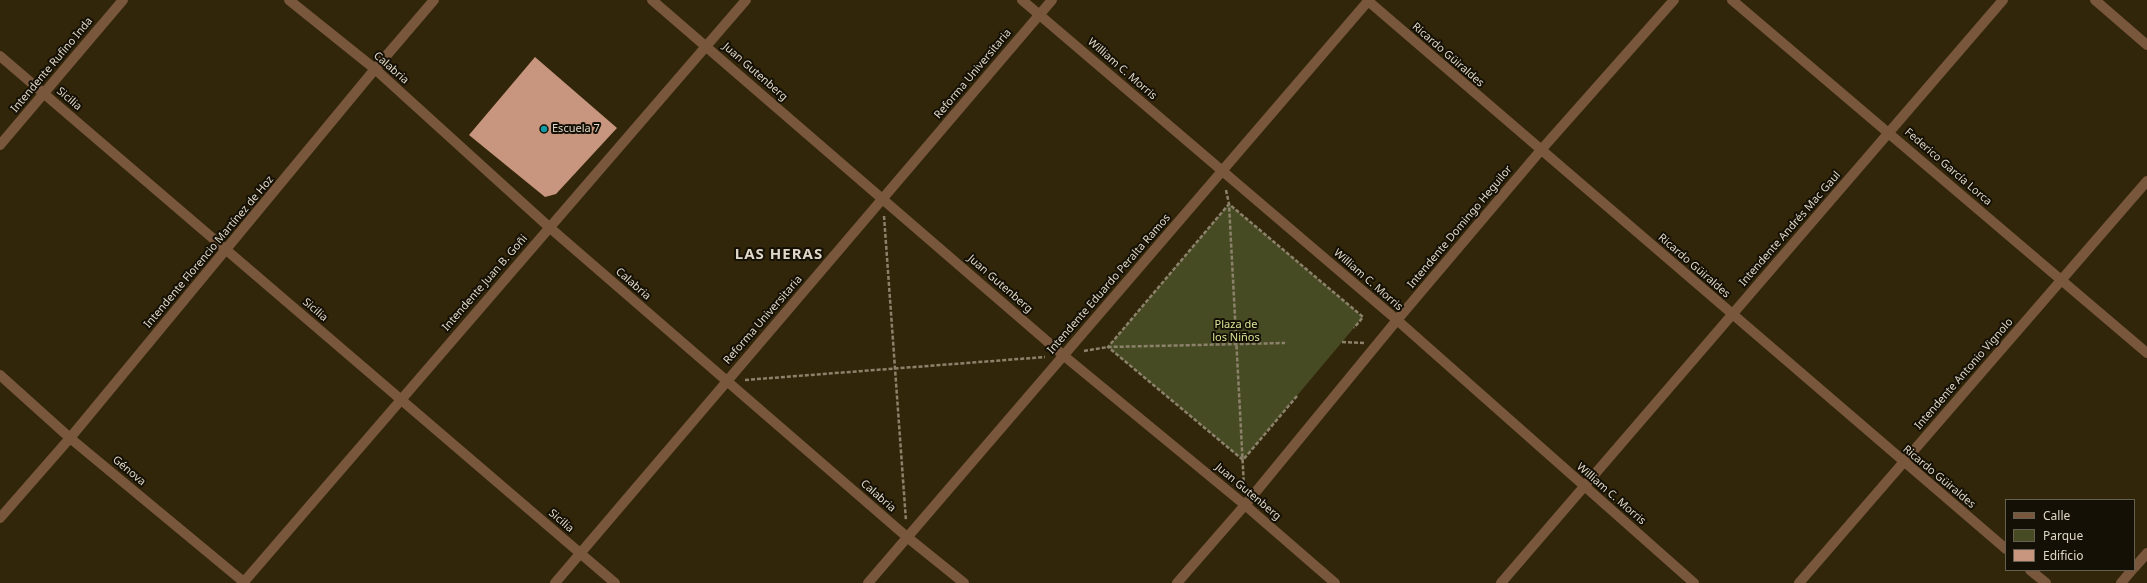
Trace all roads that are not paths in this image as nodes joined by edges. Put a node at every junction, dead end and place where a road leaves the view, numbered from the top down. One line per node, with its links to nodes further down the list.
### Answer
1 (123, 0): 18 (street, Intendente Rufino Inda)
2 (289, 0): 17 (street, Calabria)
3 (434, 0): 17 (street, Intendente Florencio Martínez de Hoz)
4 (652, 0): 14 (street, Juan Gutenberg)
5 (746, 0): 14 (street, Intendente Juan B. Goñi)
6 (1022, 0): 13 (street, William C. Morris)
7 (1052, 0): 13 (street, Reforma Universitaria)
8 (1368, 0): 21 (street, Ricardo Güiraldes); 22 (street, Intendente Eduardo Peralta Ramos)
9 (1674, 0): 21 (street, Intendente Domingo Heguilor)
10 (1732, 0): 19 (street, Federico García Lorca)
11 (2002, 0): 19 (street, Intendente Andrés Mac Gaul)
12 (2095, 0): 15 (street)
13 (1040, 15): 22 (street, William C. Morris); 24 (street, Reforma Universitaria)
14 (706, 45): 24 (street, Juan Gutenberg); 25 (street, Intendente Juan B. Goñi)
15 (2147, 45)
16 (0, 56): 18 (street, Sicilia)
17 (375, 69): 25 (street, Calabria); 26 (street, Intendente Florencio Martínez de Hoz)
18 (44, 94): 20 (street, Intendente Rufino Inda); 26 (street, Sicilia)
19 (1889, 132): 27 (street, Federico García Lorca); 28 (street, Intendente Andrés Mac Gaul)
20 (0, 146)
21 (1541, 150): 28 (street, Ricardo Güiraldes); 29 (street, Intendente Domingo Heguilor)
22 (1222, 170): 29 (street, William C. Morris); 31 (street, Intendente Eduardo Peralta Ramos)
23 (2147, 181): 27 (street, Intendente Antonio Vignolo)
24 (883, 199): 31 (street, Juan Gutenberg); 33 (street, Reforma Universitaria)
25 (549, 227): 33 (street, Calabria); 34 (street, Intendente Juan B. Goñi)
26 (227, 250): 34 (street, Sicilia); 35 (street, Intendente Florencio Martínez de Hoz)
27 (2061, 280): 30 (street, Federico García Lorca); 36 (street, Intendente Antonio Vignolo)
28 (1732, 315): 36 (street, Ricardo Güiraldes); 37 (street, Intendente Andrés Mac Gaul)
29 (1397, 320): 37 (street, William C. Morris); 38 (street, Intendente Domingo Heguilor)
30 (2147, 353)
31 (1064, 355): 38 (street, Juan Gutenberg); 40 (street, Intendente Eduardo Peralta Ramos)
32 (0, 375): 35 (street, Génova)
33 (727, 381): 40 (street, Calabria); 42 (street, Reforma Universitaria)
34 (401, 400): 42 (street, Sicilia); 47 (street, Intendente Juan B. Goñi)
35 (70, 438): 39 (street, Intendente Florencio Martínez de Hoz); 47 (street, Génova)
36 (1904, 463): 41 (street, Ricardo Güiraldes); 56 (street, Intendente Antonio Vignolo)
37 (1584, 486): 54 (street, Intendente Andrés Mac Gaul); 55 (street, William C. Morris)
38 (1245, 505): 52 (street, Intendente Domingo Heguilor); 53 (street, Juan Gutenberg)
39 (0, 518)
40 (907, 537): 50 (street, Intendente Eduardo Peralta Ramos); 51 (street, Calabria)
41 (2005, 548)
42 (580, 553): 48 (street, Reforma Universitaria); 49 (street, Sicilia)
43 (2147, 553): 44 (street)
44 (2135, 567)
45 (2031, 571): 57 (street)
46 (2131, 571): 58 (street)
47 (244, 583)
48 (555, 583)
49 (615, 583)
50 (868, 583)
51 (964, 583)
52 (1177, 583)
53 (1335, 583)
54 (1501, 583)
55 (1694, 583)
56 (1799, 583)
57 (2046, 583)
58 (2121, 583)

